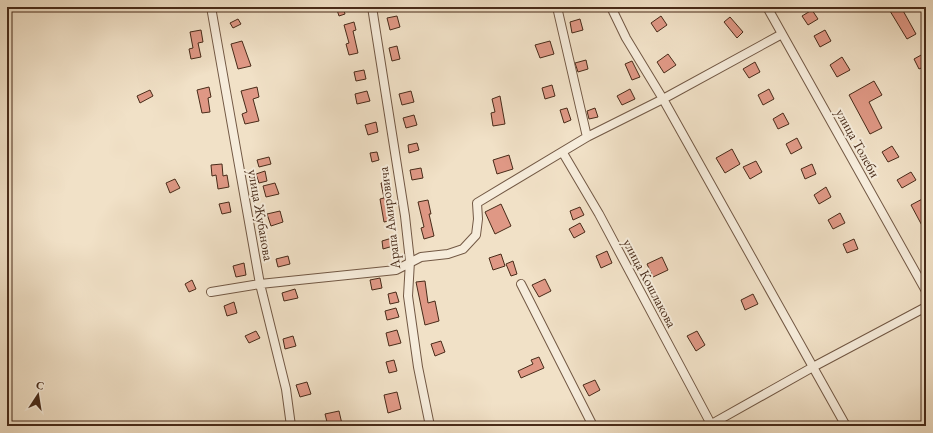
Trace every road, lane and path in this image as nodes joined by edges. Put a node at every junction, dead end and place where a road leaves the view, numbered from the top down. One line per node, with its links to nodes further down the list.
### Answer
1 (211, 7): 11 (street, улица Жубанова)
2 (372, 7): 10 (street, Арапа Амировича)
3 (557, 7): 8 (street)
4 (611, 7): 7 (street)
5 (767, 7): 6 (street, улица Толеби)
6 (782, 34): 7 (street); 13 (street, улица Толеби)
7 (663, 99): 8 (street); 16 (street)
8 (587, 137): 9 (street)
9 (563, 153): 10 (street); 20 (street, улица Кошлакова)
10 (410, 261): 11 (street); 18 (street, Арапа Амировича)
11 (260, 284): 14 (street); 17 (street, улица Жубанова)
12 (521, 284): 19 (street)
13 (926, 291)
14 (211, 292)
15 (926, 307): 16 (street)
16 (813, 367): 20 (street); 21 (street)
17 (291, 426)
18 (430, 426)
19 (593, 426)
20 (710, 426)
21 (846, 426)

